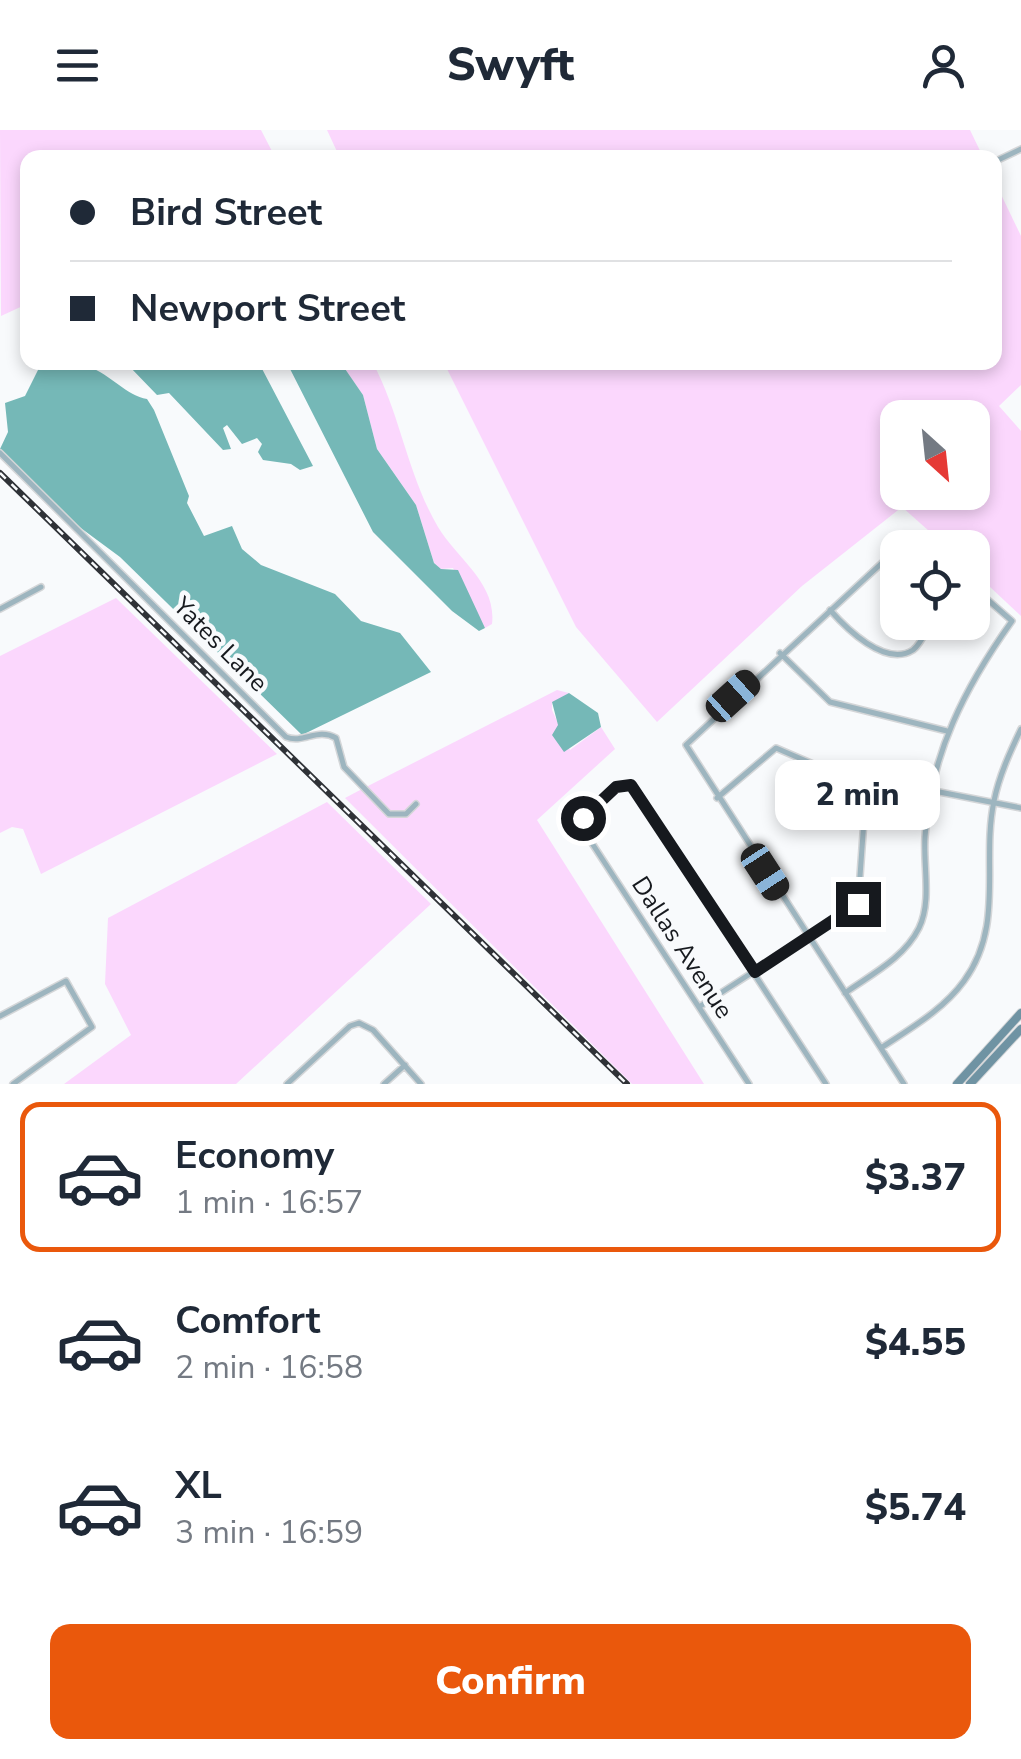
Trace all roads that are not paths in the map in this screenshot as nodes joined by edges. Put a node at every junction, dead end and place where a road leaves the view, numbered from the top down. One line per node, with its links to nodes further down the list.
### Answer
1 (0, 453): 15 (street, Yates Lane)
2 (880, 564): 6 (street)
3 (41, 587): 5 (street)
4 (990, 602): 10 (street)
5 (0, 609)
6 (830, 610): 7 (street); 8 (street)
7 (920, 640)
8 (780, 653): 10 (street); 13 (street)
9 (1021, 729): 14 (street)
10 (948, 731): 12 (street)
11 (866, 778): 12 (street); 13 (street); 17 (street)
12 (932, 791): 14 (street); 19 (street)
13 (717, 798): 17 (street)
14 (994, 803): 16 (street); 24 (street)
15 (416, 804)
16 (1021, 808)
17 (809, 938): 18 (street); 19 (street)
18 (755, 972): 20 (street); 20 (street, Dallas Avenue); 31 (street)
19 (845, 993): 24 (street)
20 (699, 1008): 30 (street, Dallas Avenue)
21 (1021, 1013): 33 (main road)
22 (0, 1016): 26 (street)
23 (1021, 1030): 34 (main road)
24 (880, 1048): 32 (street)
25 (404, 1065): 27 (street); 28 (street); 29 (street)
26 (13, 1084)
27 (287, 1084)
28 (384, 1084)
29 (422, 1084)
30 (749, 1084)
31 (826, 1084)
32 (904, 1084)
33 (957, 1084)
34 (970, 1084)

